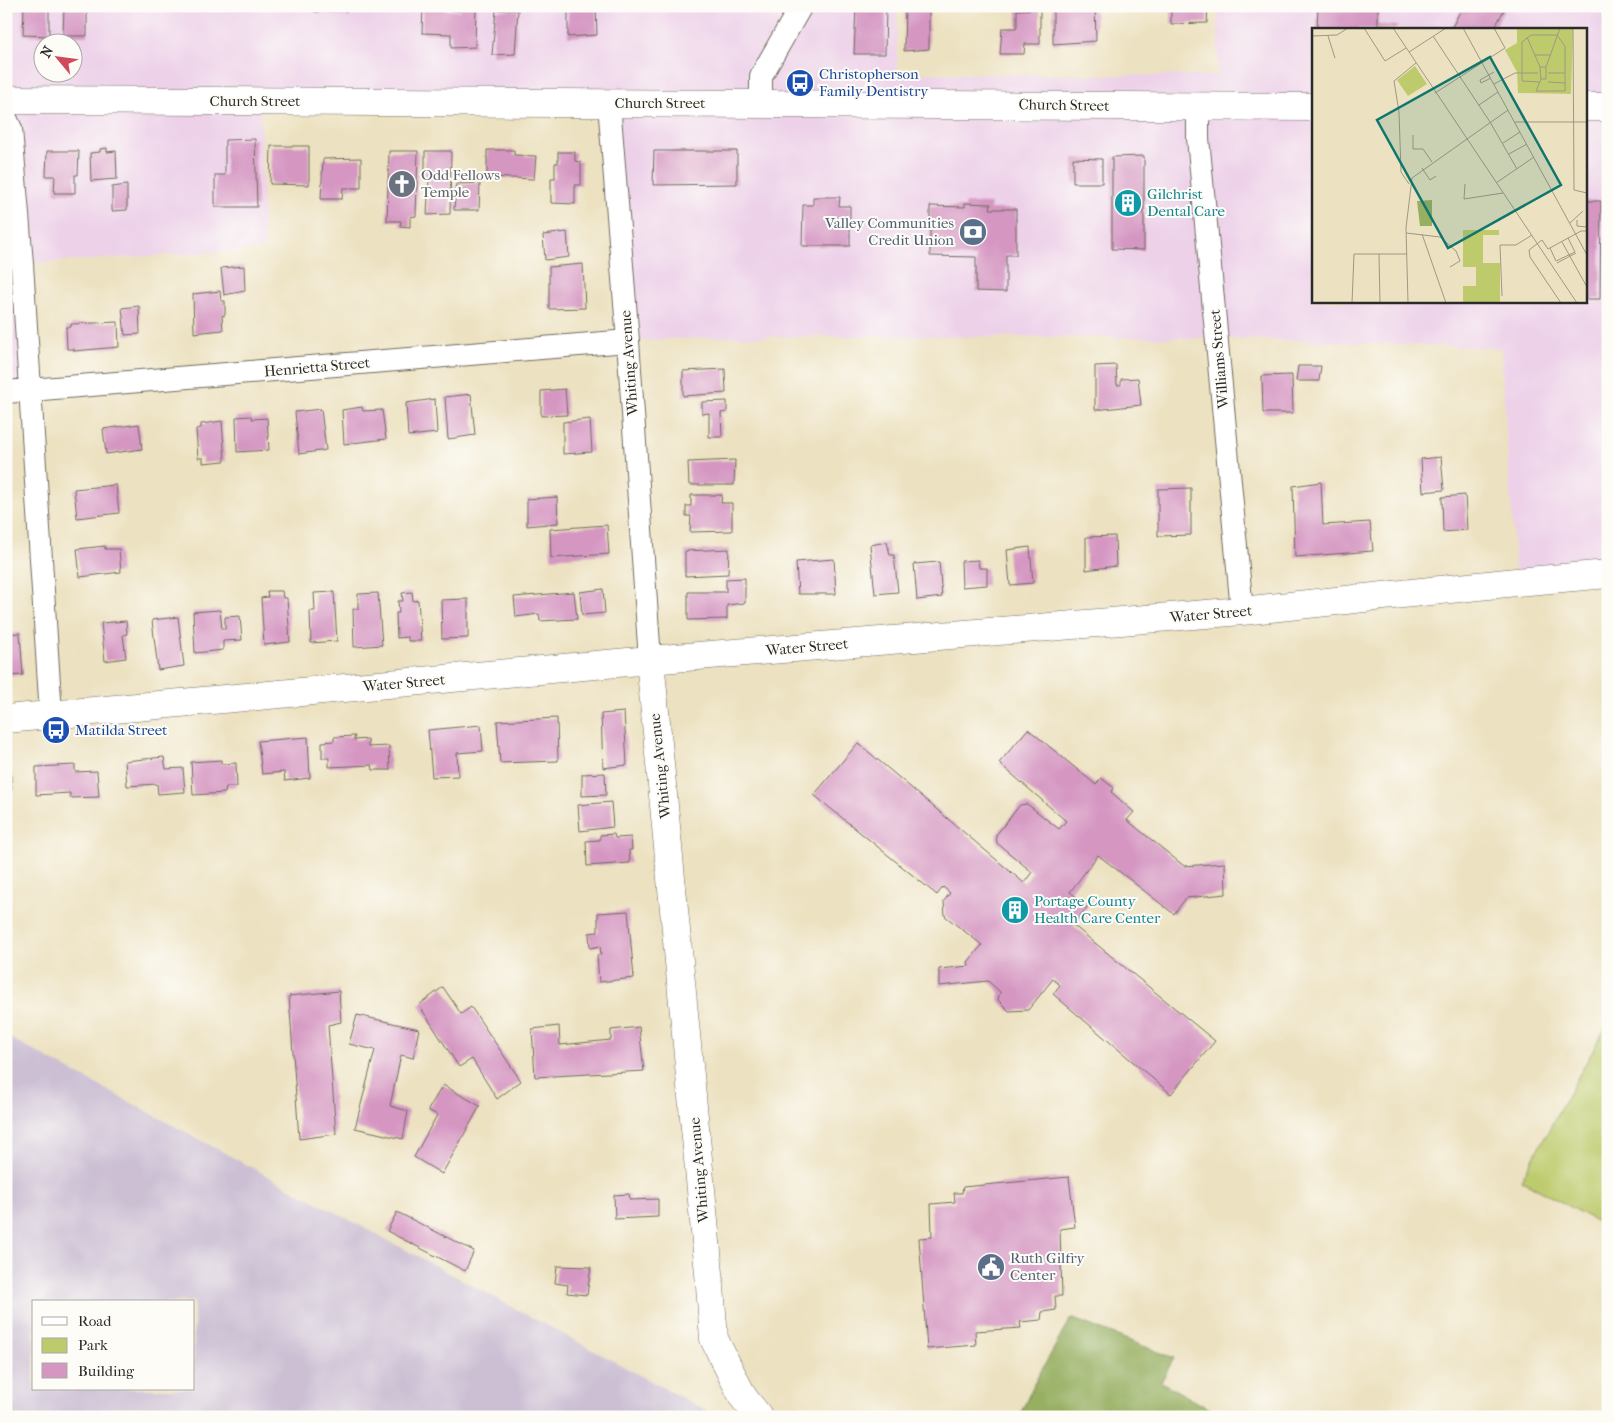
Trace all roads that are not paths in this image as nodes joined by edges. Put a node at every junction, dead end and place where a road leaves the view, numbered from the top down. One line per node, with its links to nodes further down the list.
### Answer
1 (801, 6): 4 (street)
2 (6, 100): 3 (street, Church Street)
3 (609, 103): 4 (street, Church Street); 10 (street, Whiting Avenue)
4 (761, 104): 5 (street, Church Street)
5 (1198, 107): 6 (street, Church Street); 14 (street, Williams Street)
6 (1312, 107)
7 (1586, 107): 8 (street)
8 (1608, 107)
9 (6, 118): 11 (street)
10 (628, 341): 11 (street, Henrietta Street); 15 (street, Whiting Avenue)
11 (30, 390): 12 (street, Henrietta Street); 16 (street)
12 (6, 392)
13 (1608, 574): 14 (street, Water Street)
14 (1242, 611): 15 (street, Water Street)
15 (650, 660): 16 (street, Water Street); 18 (street, Whiting Avenue)
16 (51, 714): 17 (street, Water Street)
17 (6, 718)
18 (759, 1417)

